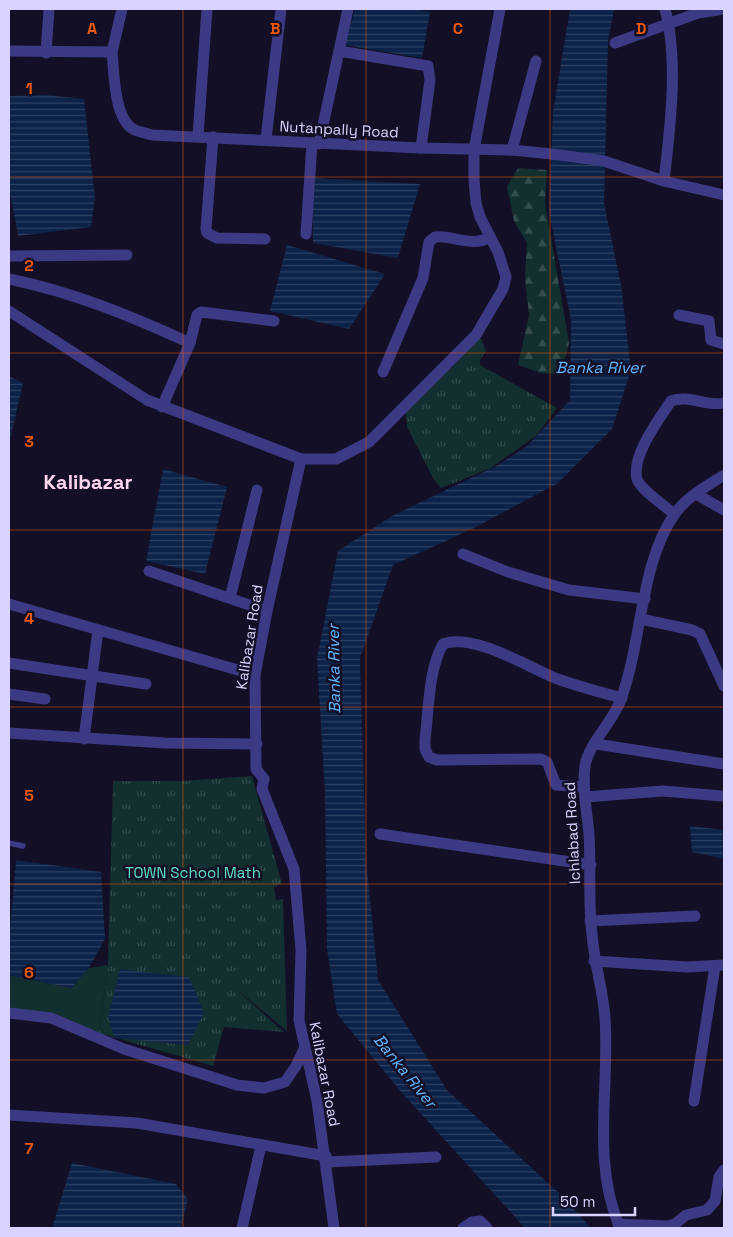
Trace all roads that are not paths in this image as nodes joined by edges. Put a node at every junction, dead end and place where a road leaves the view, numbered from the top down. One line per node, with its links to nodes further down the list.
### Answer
1 (49, 9): 14 (street)
2 (122, 9): 13 (street, Nutanpally Road)
3 (207, 9): 16 (street)
4 (281, 9): 18 (street)
5 (348, 9): 12 (street)
6 (500, 9): 21 (street)
7 (665, 9): 9 (street)
8 (724, 9): 9 (street)
9 (669, 24): 10 (street); 23 (street)
10 (615, 43)
11 (9, 51): 14 (street)
12 (339, 51): 19 (street); 20 (street)
13 (112, 52): 14 (street); 16 (street, Nutanpally Road)
14 (46, 53)
15 (536, 60): 22 (street)
16 (198, 136): 17 (street, Nutanpally Road)
17 (213, 137): 18 (street, Nutanpally Road); 27 (street)
18 (266, 139): 19 (street, Nutanpally Road)
19 (315, 144): 20 (street, Nutanpally Road); 25 (street)
20 (421, 148): 21 (street, Nutanpally Road)
21 (474, 150): 22 (street, Nutanpally Road); 26 (street)
22 (512, 150): 23 (street, Nutanpally Road)
23 (664, 181): 24 (street, Nutanpally Road)
24 (724, 195)
25 (306, 234)
26 (489, 237): 36 (street); 39 (street)
27 (264, 239)
28 (127, 255): 29 (street)
29 (9, 256)
30 (9, 279): 34 (street)
31 (9, 311): 38 (street)
32 (679, 315): 35 (street)
33 (274, 321): 34 (street)
34 (190, 343): 38 (street)
35 (724, 344)
36 (383, 372)
37 (724, 403): 44 (street)
38 (162, 407): 39 (street)
39 (301, 459): 50 (street, Kalibazar Road)
40 (724, 475): 42 (street, Ichlabad Road)
41 (257, 490): 47 (street)
42 (696, 494): 43 (street); 44 (street, Ichlabad Road)
43 (724, 510)
44 (674, 514): 48 (street, Ichlabad Road)
45 (463, 554): 48 (street)
46 (149, 571): 47 (street)
47 (230, 598): 50 (street)
48 (645, 599): 51 (street, Ichlabad Road)
49 (9, 604): 52 (street)
50 (266, 611): 55 (street, Kalibazar Road)
51 (641, 619): 57 (street); 59 (street, Ichlabad Road)
52 (98, 630): 54 (street); 55 (street)
53 (9, 663): 54 (street)
54 (92, 674): 56 (street); 62 (street)
55 (255, 676): 63 (street, Kalibazar Road)
56 (146, 684)
57 (724, 686)
58 (9, 694): 60 (street)
59 (622, 698): 64 (street, Ichlabad Road); 66 (street)
60 (45, 699)
61 (9, 733): 62 (street)
62 (84, 739): 63 (street)
63 (257, 744): 77 (street, Kalibazar Road)
64 (596, 744): 65 (street); 66 (street, Ichlabad Road)
65 (724, 764)
66 (584, 792): 67 (street); 71 (street, Ichlabad Road)
67 (722, 796)
68 (380, 834): 71 (street)
69 (9, 843): 70 (lane)
70 (23, 846)
71 (591, 865): 73 (street, Ichlabad Road)
72 (695, 916): 73 (street)
73 (590, 921): 74 (street, Ichlabad Road)
74 (594, 961): 75 (street); 84 (street, Ichlabad Road)
75 (719, 965): 78 (street)
76 (9, 1013): 77 (street)
77 (304, 1049): 82 (street, Kalibazar Road)
78 (694, 1101)
79 (9, 1115): 80 (street)
80 (261, 1146): 82 (street); 85 (street)
81 (436, 1156): 82 (street)
82 (326, 1159): 86 (street, Kalibazar Road)
83 (724, 1170): 84 (street)
84 (619, 1226)
85 (242, 1228)
86 (334, 1228)
87 (463, 1228): 88 (street)
88 (487, 1228)

